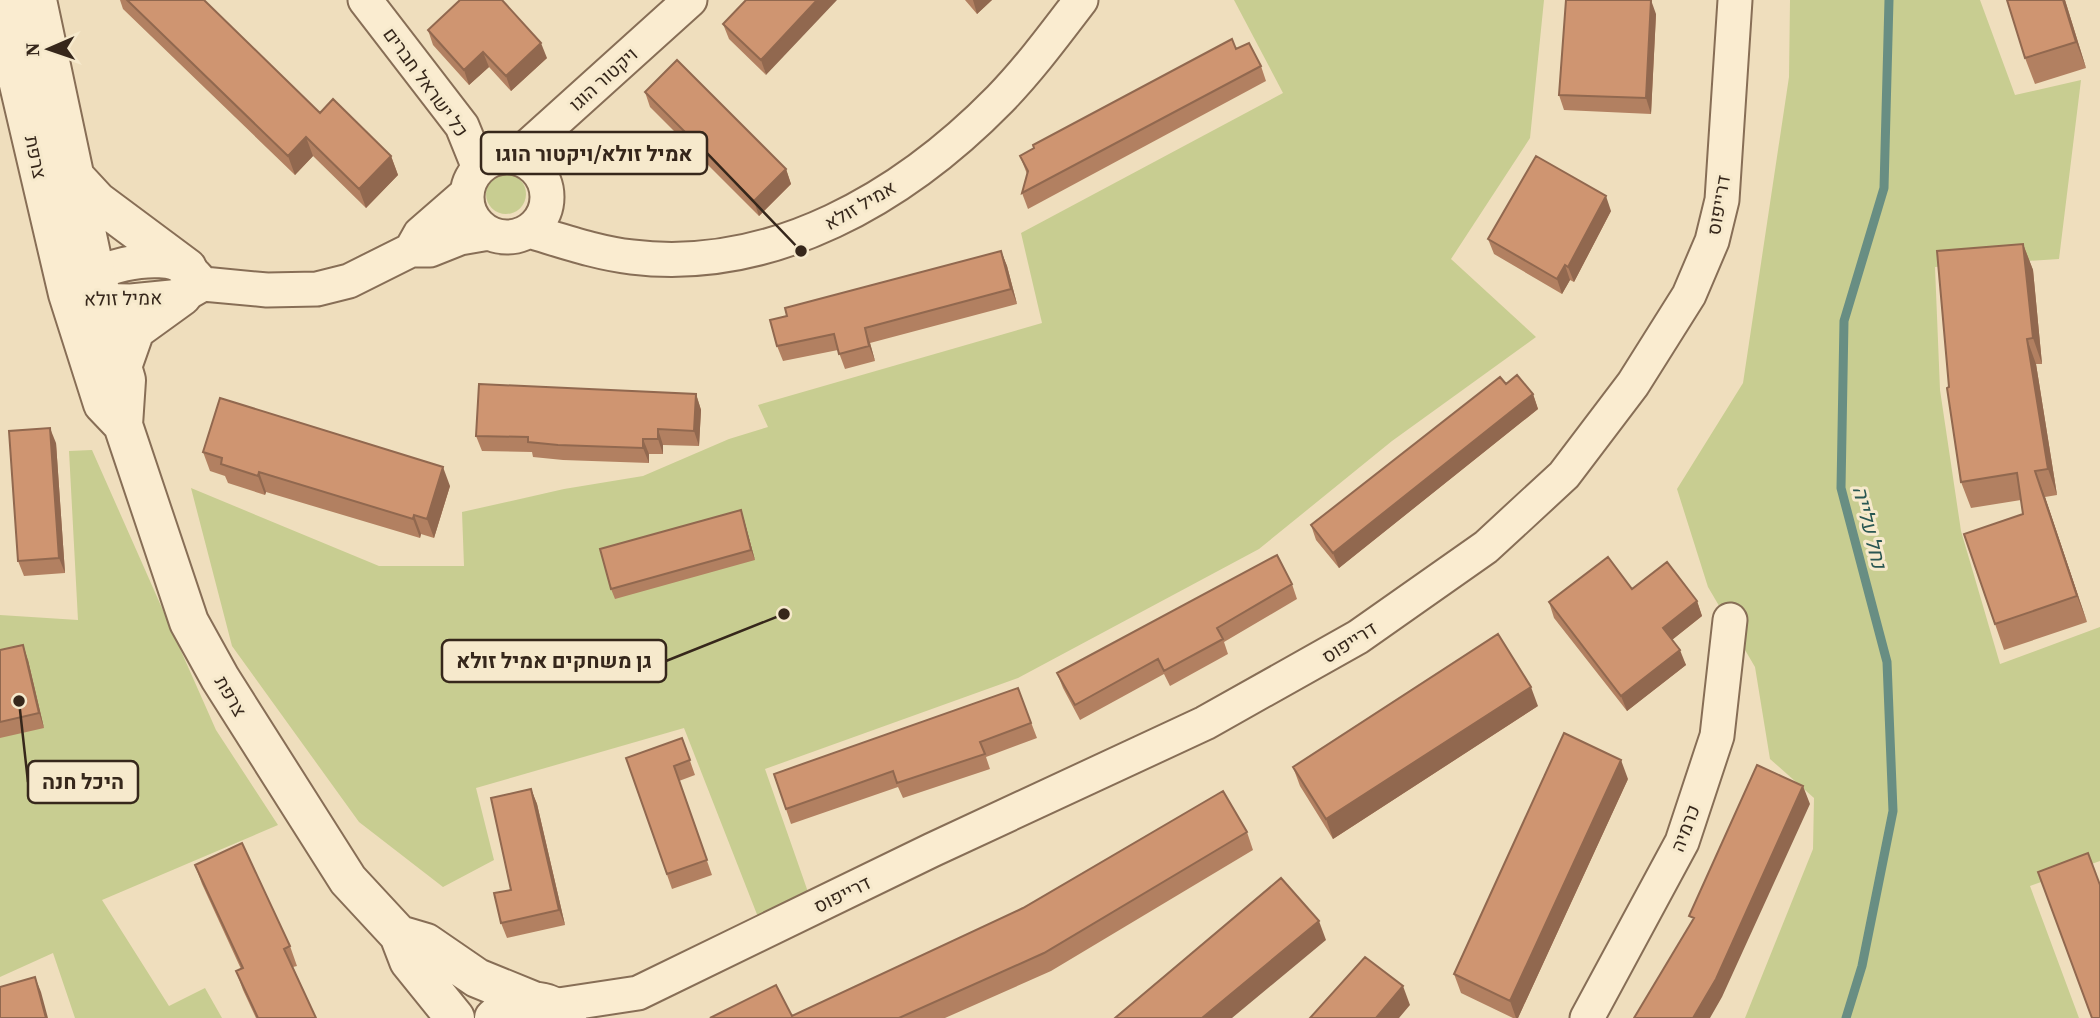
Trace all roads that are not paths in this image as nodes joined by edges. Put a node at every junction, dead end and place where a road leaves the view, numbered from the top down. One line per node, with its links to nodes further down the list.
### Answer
1 (37, 0): 8 (street, צרפת)
2 (365, 0): 9 (street, כל ישראל חברים)
3 (690, 0): 7 (street, ויקטור הוגו)
4 (1081, 0): 10 (street, אמיל זולא)
5 (1735, 0): 19 (street, דרייפוס)
6 (0, 3): 14 (street, צרפת)
7 (516, 157): 9 (street); 10 (street)
8 (72, 173): 13 (street); 14 (street, צרפת)
9 (473, 181): 11 (street); 12 (street, אמיל זולא)
10 (529, 231): 11 (street)
11 (489, 233): 12 (street, אמיל זולא)
12 (411, 250): 13 (street, אמיל זולא)
13 (191, 283): 14 (street, אמיל זולא); 15 (street)
14 (88, 289): 15 (street, צרפת); 16 (street, צרפת)
15 (122, 367): 16 (street, צרפת)
16 (123, 425): 18 (street, צרפת)
17 (1730, 620): 24 (street, כרמיה)
18 (398, 935): 20 (street, צרפת); 21 (street, צרפת)
19 (638, 993): 20 (street, דרייפוס); 23 (street, דרייפוס)
20 (551, 1009): 22 (street)
21 (455, 1018)
22 (494, 1018)
23 (616, 1018)
24 (1587, 1018)

